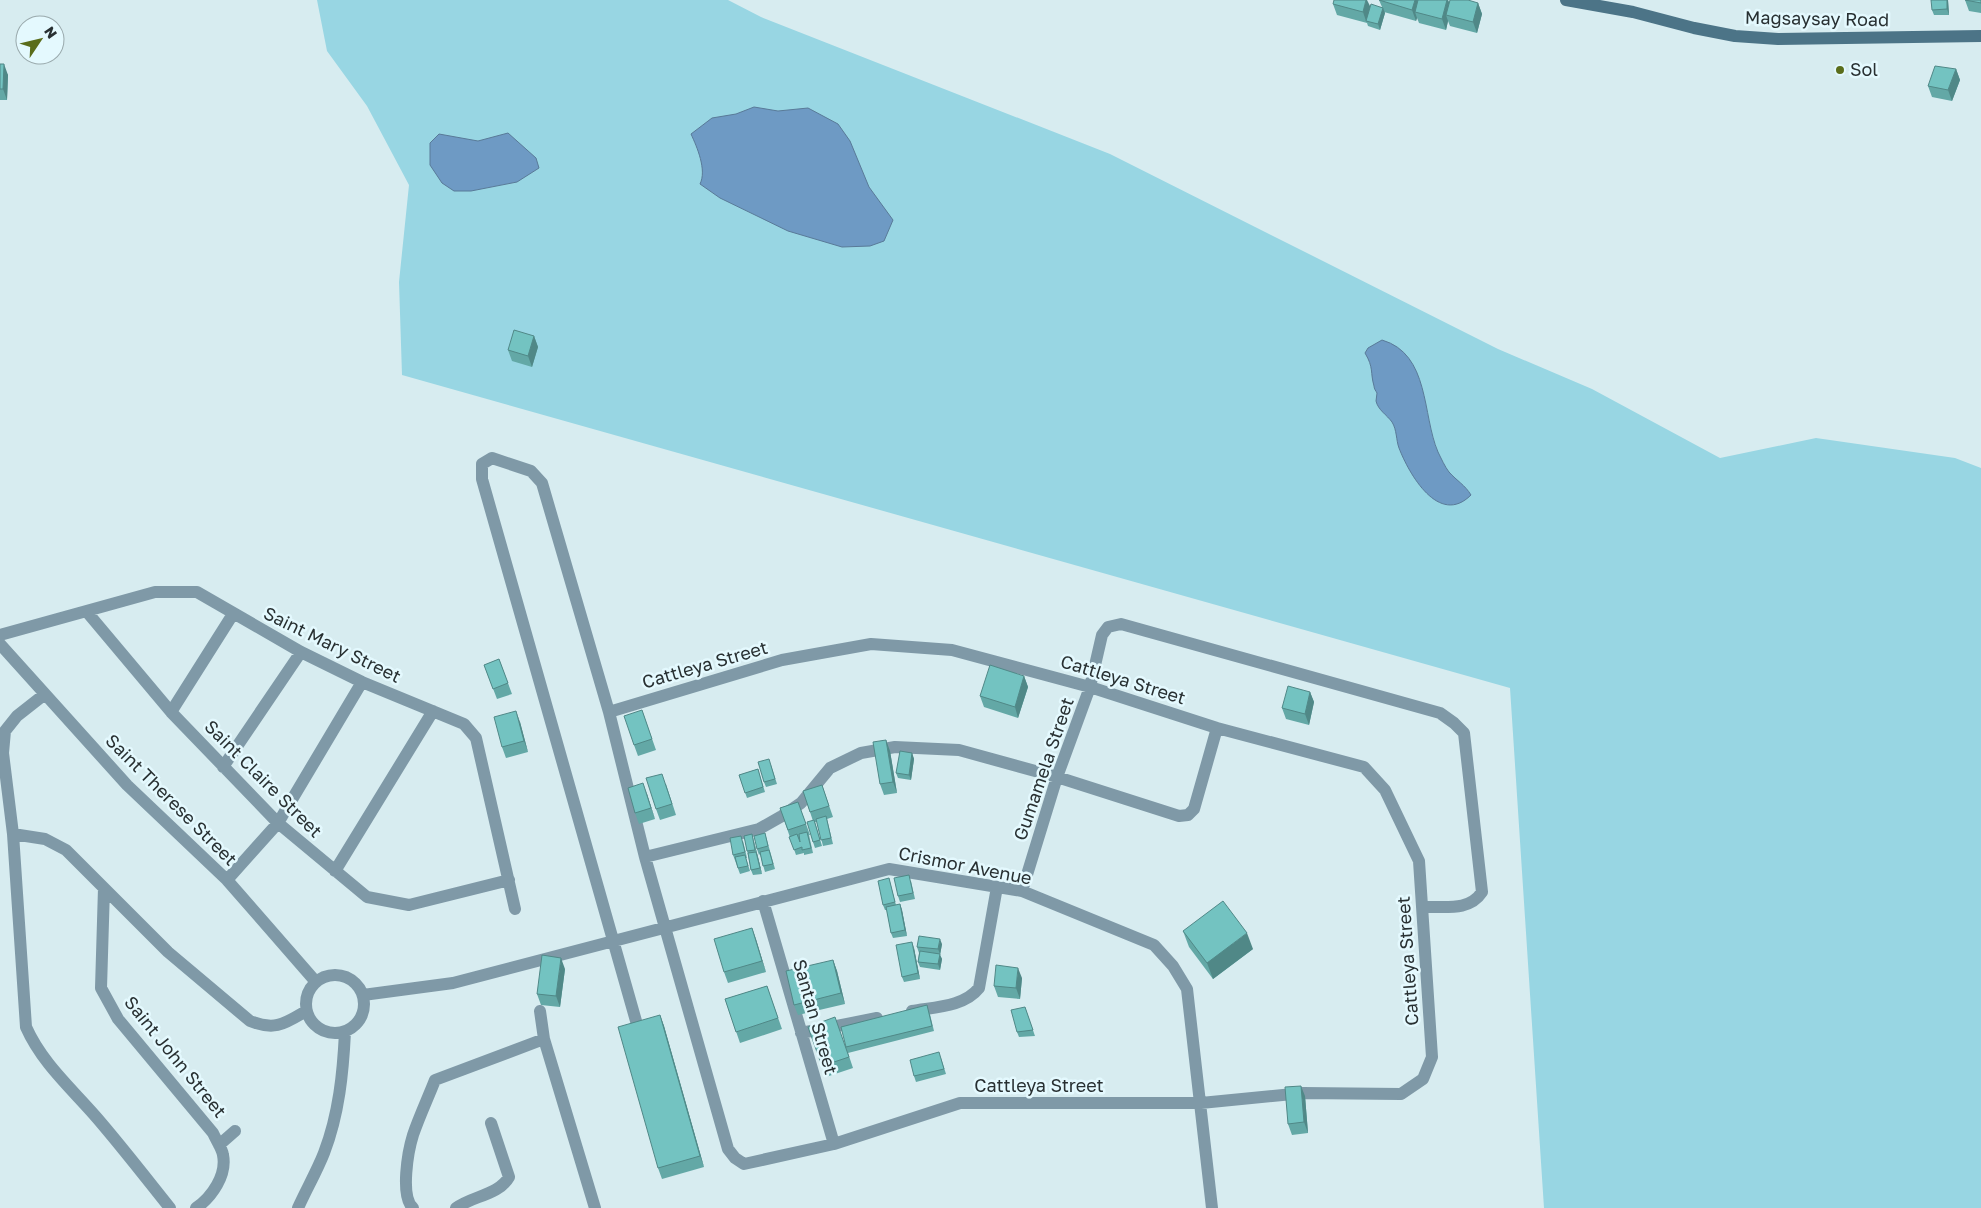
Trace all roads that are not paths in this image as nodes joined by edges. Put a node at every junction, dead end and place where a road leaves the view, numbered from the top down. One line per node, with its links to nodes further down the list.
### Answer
1 (1566, 0): 2 (main road, Magsaysay Road)
2 (1981, 36)
3 (87, 612): 4 (street, Saint Mary Street); 5 (street, Saint Mary Street); 12 (street, Saint Claire Street)
4 (232, 614): 7 (street, Saint Mary Street); 12 (street)
5 (0, 635)
6 (0, 644): 10 (street, Saint Therese Street)
7 (301, 652): 8 (street, Saint Mary Street); 15 (street)
8 (362, 682): 11 (street, Saint Mary Street); 17 (street)
9 (1090, 687): 13 (street, Cattleya Street); 14 (street, Cattleya Street); 16 (street, Gumamela Street); 27 (street, Gumamela Street)
10 (45, 694): 18 (street); 21 (street, Saint Therese Street)
11 (433, 711): 20 (street); 22 (street, Saint Mary Street)
12 (171, 712): 15 (street, Saint Claire Street)
13 (609, 712): 19 (street, Cattleya Street); 30 (street)
14 (1218, 728): 16 (street); 27 (street, Cattleya Street)
15 (224, 766): 17 (street, Saint Claire Street)
16 (1057, 778): 19 (street); 25 (street, Gumamela Street)
17 (278, 823): 20 (street, Saint Claire Street); 21 (street)
18 (13, 834): 24 (street); 44 (street)
19 (645, 857): 29 (street, Cattleya Street)
20 (335, 871): 22 (street, Saint Claire Street)
21 (227, 880): 31 (street, Saint Therese Street)
22 (509, 880): 28 (street, Saint Mary Street)
23 (997, 887): 25 (street, Crismor Avenue); 26 (street, Crismor Avenue); 37 (street)
24 (104, 888): 33 (street); 43 (street, Saint John Street)
25 (1022, 891): 39 (street, Crismor Avenue)
26 (763, 901): 29 (street, Crismor Avenue); 37 (street, Santan Street)
27 (1422, 906): 39 (street, Cattleya Street)
28 (515, 909)
29 (665, 928): 30 (street, Crismor Avenue); 42 (street, Cattleya Street)
30 (613, 941): 32 (street, Crismor Avenue); 35 (street)
31 (316, 982): 32 (street); 33 (street)
32 (363, 995): 36 (street)
33 (306, 1011): 36 (street)
34 (540, 1011): 38 (street)
35 (638, 1028)
36 (345, 1032): 46 (street)
37 (801, 1033): 42 (street, Santan Street)
38 (544, 1039): 47 (street); 49 (street)
39 (1201, 1103): 42 (street, Cattleya Street); 50 (street, Crismor Avenue)
40 (491, 1123): 48 (street)
41 (235, 1131): 43 (street)
42 (834, 1144)
43 (219, 1145): 45 (street, Saint John Street)
44 (170, 1208)
45 (196, 1208)
46 (298, 1208)
47 (413, 1208)
48 (456, 1208)
49 (595, 1208)
50 (1212, 1208)

